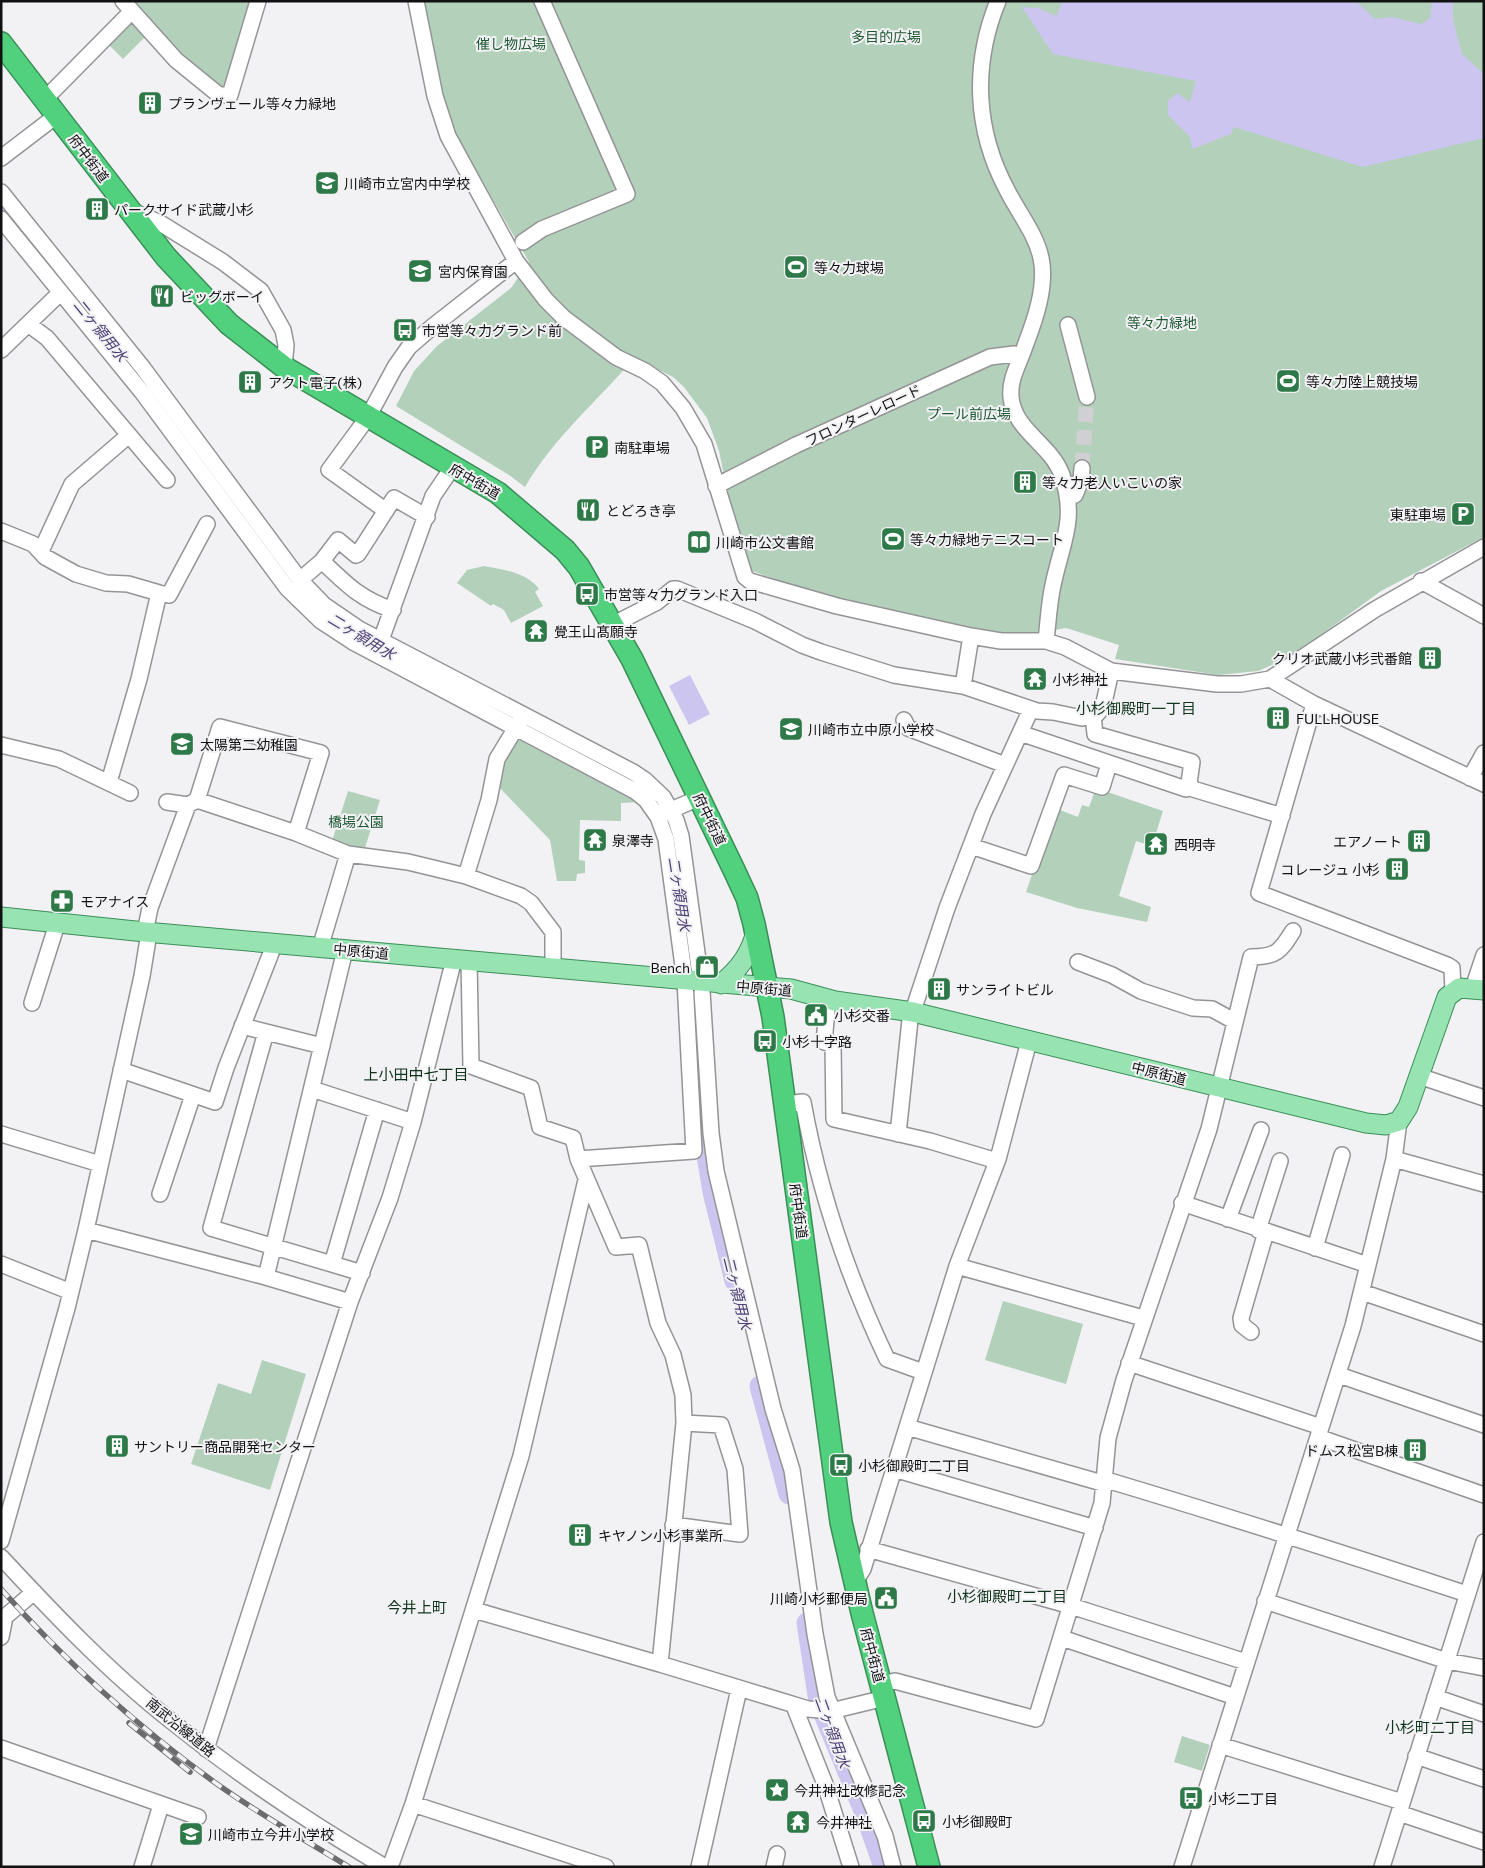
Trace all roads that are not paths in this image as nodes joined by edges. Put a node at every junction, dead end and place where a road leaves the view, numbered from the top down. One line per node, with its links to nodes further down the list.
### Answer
1 (258, 1): 5 (street)
2 (416, 1): 13 (street)
3 (542, 1): 12 (street)
4 (998, 1): 43 (street)
5 (127, 6): 7 (street)
6 (1, 43): 7 (highway, 府中街道)
7 (50, 108): 8 (street); 10 (highway, 府中街道)
8 (1, 158)
9 (1, 192): 35 (street)
10 (128, 210): 19 (highway, 府中街道); 19 (street)
11 (1, 219): 14 (street)
12 (523, 242)
13 (516, 261): 21 (street); 26 (street)
14 (60, 293): 15 (street); 52 (street)
15 (28, 324): 17 (street); 22 (street)
16 (1068, 325): 20 (street)
17 (1, 350)
18 (1014, 354): 26 (street, フロンターレロード)
19 (284, 367): 21 (highway, 府中街道)
20 (1087, 396)
21 (368, 417): 23 (highway, 府中街道); 28 (street)
22 (129, 435): 25 (street); 33 (street)
23 (452, 468): 29 (street); 40 (highway, 府中街道)
24 (1082, 468): 27 (street)
25 (167, 480)
26 (716, 486): 41 (street)
27 (1075, 494)
28 (385, 510): 29 (street); 34 (street)
29 (426, 517): 38 (street)
30 (206, 524): 37 (street)
31 (1, 531): 33 (street)
32 (1484, 547): 36 (street)
33 (41, 551): 37 (street)
34 (322, 561): 35 (street); 38 (street)
35 (300, 580): 42 (street)
36 (1421, 582): 39 (street); 45 (street)
37 (160, 593): 59 (street)
38 (393, 610): 42 (street)
39 (1484, 616)
40 (614, 624): 46 (street); 62 (highway, 府中街道)
41 (971, 636): 43 (street); 46 (street)
42 (381, 640): 49 (street)
43 (1046, 641): 44 (street)
44 (1112, 671): 45 (street); 50 (street)
45 (1270, 679): 47 (street)
46 (964, 686): 48 (street)
47 (1314, 704): 58 (street); 66 (street)
48 (1031, 709): 50 (street); 53 (street)
49 (524, 714): 52 (street); 65 (street)
50 (1093, 716): 60 (street)
51 (904, 720): 57 (street)
52 (515, 729): 70 (street); 84 (street)
53 (1020, 733): 56 (street); 57 (street)
54 (1, 745): 59 (street)
55 (1484, 753): 58 (street)
56 (1109, 764): 60 (street); 68 (street)
57 (1005, 765): 68 (street)
58 (1477, 781)
59 (109, 782): 61 (street)
60 (1190, 787): 66 (street)
61 (130, 793)
62 (699, 798): 65 (street); 75 (highway, 府中街道)
63 (167, 802): 64 (street)
64 (192, 803): 67 (street); 67 (street); 74 (street)
65 (671, 810): 84 (street)
66 (1282, 816): 87 (street)
67 (296, 833): 69 (street)
68 (971, 846): 90 (street)
69 (348, 854): 70 (street); 77 (street)
70 (466, 876): 82 (street)
71 (1, 917): 72 (main road, 中原街道)
72 (57, 924): 74 (main road, 中原街道); 89 (street)
73 (1293, 931): 91 (street)
74 (147, 932): 76 (main road, 中原街道); 96 (street)
75 (756, 932): 83 (main road); 85 (highway, 府中街道)
76 (272, 943): 77 (main road, 中原街道); 92 (street)
77 (320, 948): 78 (main road, 中原街道)
78 (345, 950): 80 (main road, 中原街道); 95 (street)
79 (1484, 955): 86 (street)
80 (462, 960): 82 (main road, 中原街道); 105 (street); 110 (street)
81 (1078, 962): 91 (street)
82 (553, 968): 84 (main road, 中原街道)
83 (721, 984): 84 (main road, 中原街道); 85 (main road, 中原街道)
84 (696, 985): 110 (street); 171 (street)
85 (768, 988): 88 (main road, 中原街道); 102 (highway, 府中街道)
86 (1479, 989): 87 (main road)
87 (1453, 991): 97 (main road)
88 (828, 999): 90 (main road, 中原街道); 108 (street)
89 (32, 1003)
90 (913, 1012): 94 (main road, 中原街道); 108 (street)
91 (1234, 1021): 98 (street)
92 (242, 1026): 93 (street); 100 (street)
93 (266, 1032): 95 (street); 122 (street)
94 (1029, 1041): 98 (main road, 中原街道); 112 (street)
95 (322, 1046): 99 (street)
96 (121, 1070): 100 (street); 114 (street)
97 (1419, 1076): 101 (street); 104 (main road)
98 (1218, 1088): 104 (main road, 中原街道); 118 (street)
99 (312, 1089): 103 (street); 122 (street)
100 (193, 1094): 117 (street)
101 (1484, 1098)
102 (785, 1104): 137 (street); 153 (highway, 府中街道)
103 (377, 1110): 105 (street); 125 (street)
104 (1399, 1121): 111 (street)
105 (413, 1122): 128 (street)
106 (1261, 1130): 119 (street)
107 (1, 1134): 114 (street)
108 (898, 1134): 112 (street)
109 (1342, 1155): 123 (street)
110 (578, 1159): 115 (street)
111 (1394, 1159): 116 (street); 126 (street)
112 (997, 1161): 127 (street)
113 (1280, 1161): 121 (street)
114 (100, 1164): 120 (street)
115 (586, 1180): 139 (street); 158 (street)
116 (1484, 1184)
117 (160, 1194)
118 (1182, 1203): 119 (street); 133 (street)
119 (1228, 1219): 121 (street)
120 (86, 1230): 129 (street); 130 (street)
121 (1262, 1231): 123 (street); 134 (street)
122 (274, 1247): 125 (street); 129 (street)
123 (1316, 1248): 126 (street)
124 (1, 1264): 130 (street)
125 (332, 1264): 128 (street)
126 (1368, 1265): 131 (street)
127 (957, 1266): 133 (street); 137 (street)
128 (362, 1273): 132 (street)
129 (266, 1277): 132 (street)
130 (71, 1292): 149 (street)
131 (1362, 1292): 135 (street); 138 (street)
132 (350, 1302): 175 (street)
133 (1143, 1318): 136 (street)
134 (1251, 1332)
135 (1484, 1334)
136 (1129, 1363): 142 (street); 144 (street)
137 (923, 1372): 141 (street)
138 (1338, 1374): 140 (street); 142 (street)
139 (684, 1423): 146 (street); 146 (street)
140 (1484, 1425)
141 (907, 1427): 143 (street); 144 (street)
142 (1320, 1432): 145 (street); 148 (street)
143 (894, 1469): 147 (street); 151 (street)
144 (1102, 1483): 147 (street); 148 (street)
145 (1484, 1495)
146 (673, 1525): 164 (street)
147 (1095, 1528): 157 (street)
148 (1286, 1534): 155 (street); 156 (street)
149 (1, 1541)
150 (1484, 1542): 155 (street)
151 (868, 1549): 153 (street); 157 (street)
152 (1, 1557): 154 (street, 南武沿線道路)
153 (854, 1578): 167 (highway, 府中街道)
154 (34, 1592): 159 (street); 175 (street, 南武沿線道路)
155 (1467, 1594): 162 (street)
156 (1265, 1601): 162 (street); 163 (street)
157 (1071, 1606): 161 (street); 163 (street)
158 (474, 1610): 164 (street); 178 (street)
159 (3, 1616): 160 (street)
160 (1, 1637)
161 (1062, 1638): 167 (street); 168 (street)
162 (1447, 1661): 165 (street); 169 (street)
163 (1246, 1662): 168 (street)
164 (660, 1664): 166 (street)
165 (1484, 1668)
166 (739, 1689): 170 (street); 188 (street)
167 (883, 1691): 171 (street); 191 (highway, 府中街道)
168 (1235, 1697): 173 (street)
169 (1435, 1697): 172 (street); 176 (street)
170 (794, 1706): 171 (street); 189 (street)
171 (831, 1711): 190 (street)
172 (1484, 1714)
173 (1220, 1745): 180 (street); 192 (street)
174 (1, 1748): 179 (street)
175 (206, 1749): 185 (street, 南武沿線道路)
176 (1416, 1756): 177 (street); 180 (street)
177 (1484, 1779)
178 (413, 1804): 183 (street); 186 (street)
179 (161, 1805): 181 (street); 184 (street)
180 (1401, 1807): 182 (street); 193 (street)
181 (198, 1817)
182 (1484, 1842)
183 (585, 1864): 187 (street)
184 (142, 1867)
185 (385, 1867)
186 (390, 1867)
187 (606, 1867)
188 (699, 1867)
189 (851, 1867)
190 (893, 1867)
191 (929, 1867)
192 (1182, 1867)
193 (1382, 1867)

